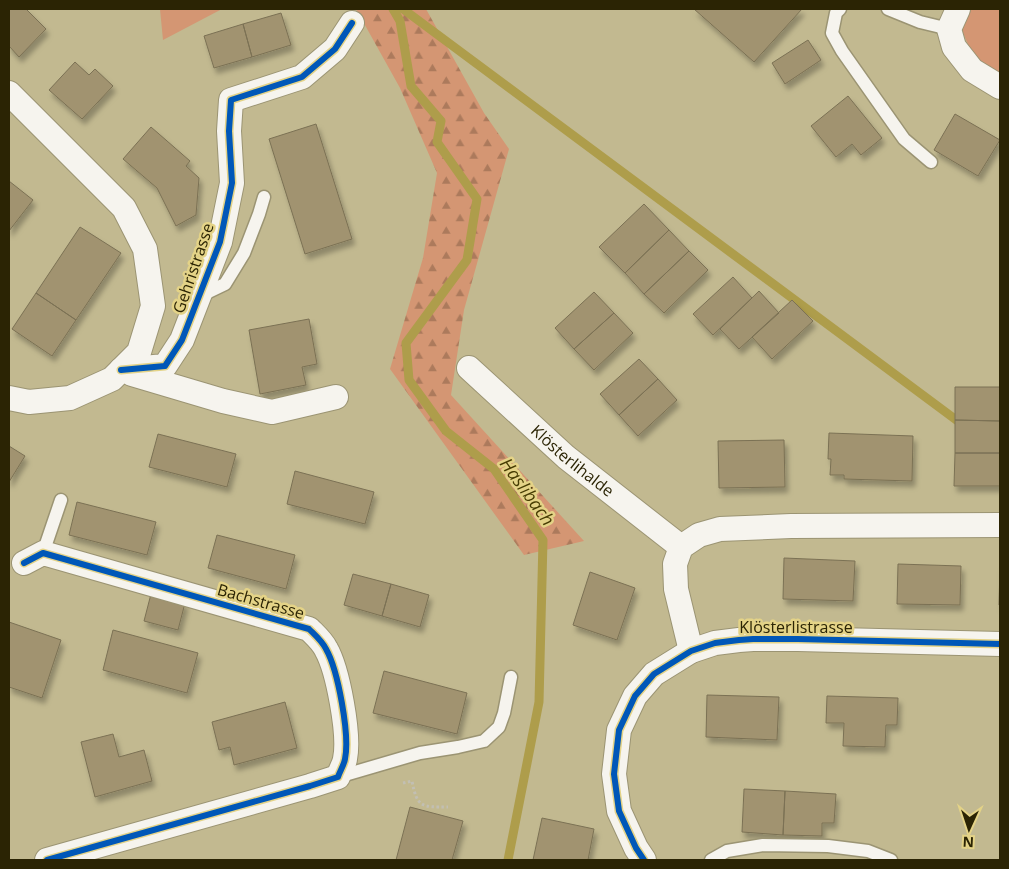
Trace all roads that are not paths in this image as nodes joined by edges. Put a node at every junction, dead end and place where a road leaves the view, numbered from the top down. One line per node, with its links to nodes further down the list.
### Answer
1 (840, 9): 7 (lane)
2 (888, 9): 3 (lane)
3 (953, 19): 5 (street)
4 (352, 23): 9 (street, Gehristrasse)
5 (1000, 87)
6 (9, 93): 11 (street, Gehristrasse)
7 (931, 162)
8 (264, 197): 9 (lane, Gehristrasse)
9 (200, 296): 11 (street, Gehristrasse)
10 (469, 368): 16 (street, Klösterlihalde)
11 (121, 370): 12 (street); 13 (street, Gehristrasse)
12 (336, 397)
13 (9, 398)
14 (61, 500): 17 (lane)
15 (1000, 525): 16 (street)
16 (681, 546): 19 (street)
17 (33, 558): 21 (street, Bachstrasse)
18 (1000, 644): 19 (street, Klösterlistrasse)
19 (691, 651): 23 (street, Klösterlistrasse)
20 (511, 677): 21 (lane)
21 (338, 776): 22 (street)
22 (46, 860)
23 (644, 860)
24 (711, 860): 25 (lane)
25 (891, 860)

